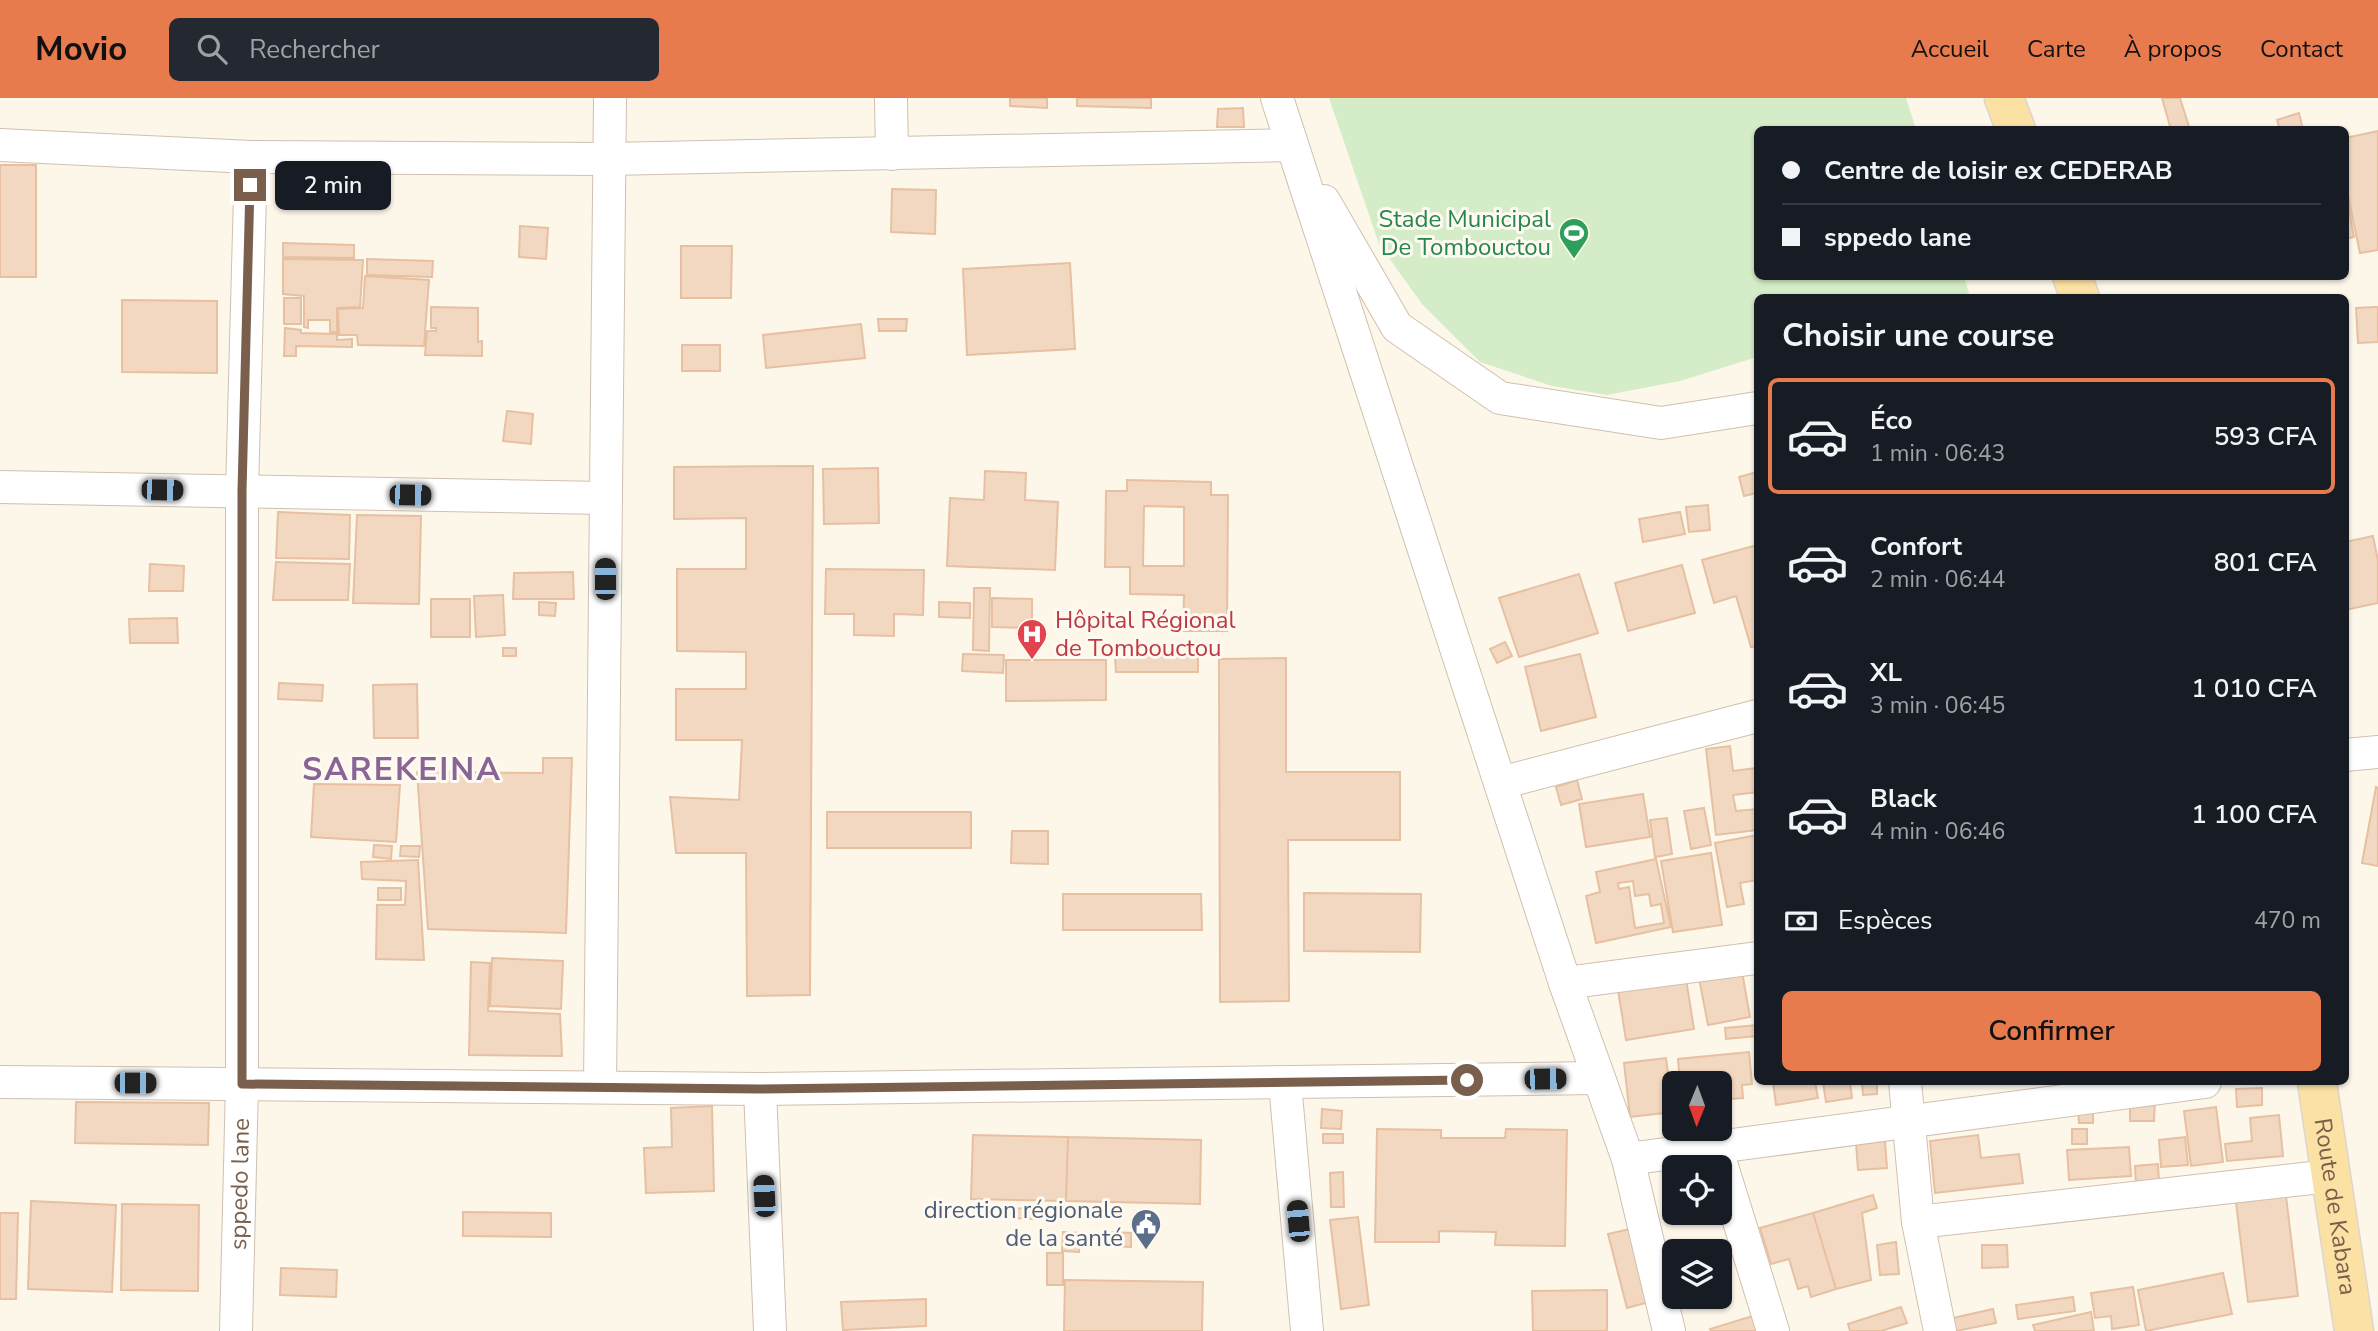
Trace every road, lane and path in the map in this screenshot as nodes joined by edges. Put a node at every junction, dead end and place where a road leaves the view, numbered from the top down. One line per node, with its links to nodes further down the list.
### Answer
1 (610, 98): 10 (street)
2 (891, 98): 8 (street)
3 (1277, 98): 7 (street)
4 (2004, 98): 5 (main road)
5 (2014, 126)
6 (0, 145): 9 (street)
7 (1292, 145): 8 (street); 11 (street); 18 (street)
8 (891, 153): 10 (street)
9 (251, 157): 10 (street); 13 (street, sppedo lane)
10 (609, 159): 14 (street)
11 (1754, 408)
12 (0, 486): 13 (street)
13 (242, 491): 14 (street); 24 (street, sppedo lane)
14 (606, 498): 28 (street)
15 (1754, 717): 18 (street)
16 (2378, 752): 17 (street)
17 (2349, 755)
18 (1500, 783): 20 (street)
19 (1754, 958): 20 (street)
20 (1565, 983): 21 (street)
21 (1597, 1079): 23 (street); 32 (street)
22 (0, 1082): 24 (street)
23 (1285, 1083): 29 (street); 37 (street)
24 (242, 1084): 28 (street); 35 (street, sppedo lane)
25 (1905, 1085): 30 (street)
26 (2183, 1085): 30 (street)
27 (2317, 1085): 33 (main road, Route de Kabara)
28 (600, 1087): 29 (street)
29 (760, 1089): 36 (street)
30 (1909, 1122): 31 (street); 34 (street)
31 (1716, 1147): 32 (street); 39 (street)
32 (1628, 1159): 38 (street)
33 (2330, 1176): 34 (street); 41 (main road, Route de Kabara)
34 (1918, 1222): 40 (street)
35 (236, 1331)
36 (770, 1331)
37 (1307, 1331)
38 (1669, 1331)
39 (1773, 1331)
40 (1940, 1331)
41 (2354, 1331)

